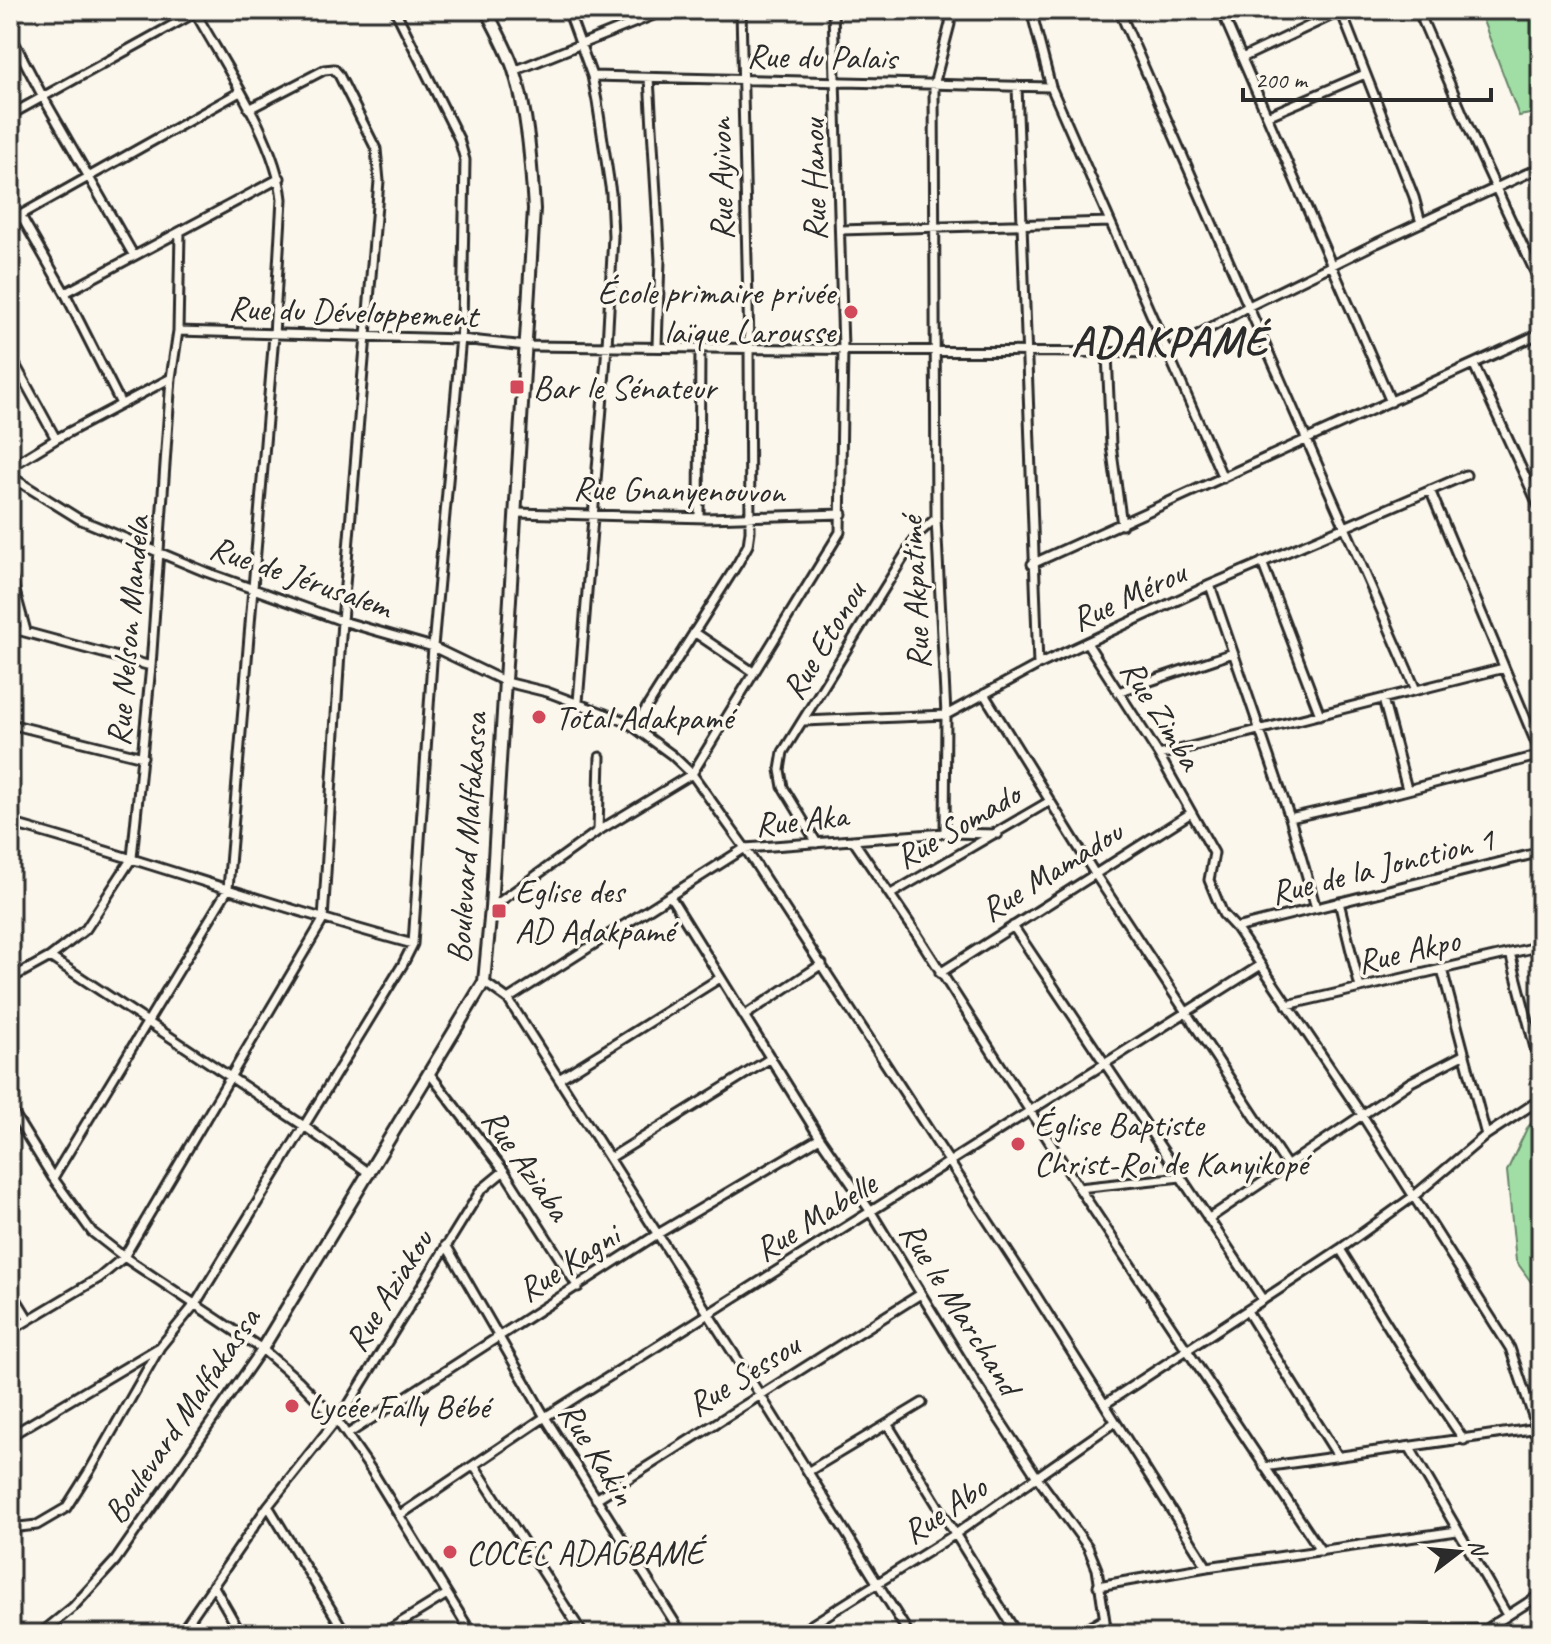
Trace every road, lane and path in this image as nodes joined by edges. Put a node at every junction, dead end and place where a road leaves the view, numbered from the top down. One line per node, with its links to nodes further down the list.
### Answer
1 (17, 10): 15 (street)
2 (395, 10): 54 (street)
3 (486, 10): 19 (street, Boulevard Malfakassa)
4 (568, 10): 17 (street)
5 (666, 10): 17 (street)
6 (741, 10): 23 (street, Rue Ayivon)
7 (833, 10): 24 (street, Rue Hanou)
8 (951, 10): 25 (street, Rue Akpatimé)
9 (1031, 10): 27 (street)
10 (1119, 10): 49 (street)
11 (1221, 10): 18 (street)
12 (1342, 10): 18 (street); 20 (street)
13 (1418, 10): 36 (street)
14 (196, 11): 28 (street); 29 (street)
15 (10, 14)
16 (10, 34): 29 (street)
17 (579, 45): 19 (street); 21 (street)
18 (1242, 58): 32 (street)
19 (514, 71): 55 (street, Boulevard Malfakassa)
20 (1365, 74): 32 (street); 40 (street)
21 (592, 76): 22 (street, Rue du Palais); 56 (street)
22 (649, 78): 23 (street, Rue du Palais); 57 (street)
23 (744, 80): 24 (street, Rue du Palais); 59 (street, Rue Ayivon)
24 (837, 82): 25 (street, Rue du Palais); 43 (street, Rue Hanou)
25 (934, 85): 26 (street, Rue du Palais); 42 (street, Rue Akpatimé)
26 (1017, 86): 27 (street, Rue du Palais); 41 (street)
27 (1051, 87): 39 (street)
28 (240, 92): 30 (street); 34 (street)
29 (43, 97): 31 (street); 34 (street)
30 (249, 109): 35 (street); 53 (street)
31 (10, 115)
32 (1267, 116): 46 (street)
33 (1541, 167): 36 (street)
34 (88, 177): 37 (street); 45 (street)
35 (280, 178): 44 (street); 52 (street)
36 (1496, 188): 40 (street); 47 (street)
37 (21, 216): 38 (street); 48 (street)
38 (10, 221)
39 (1110, 222): 41 (street); 64 (street)
40 (1421, 223): 46 (street)
41 (1022, 225): 42 (street); 62 (street)
42 (935, 227): 43 (street); 61 (street, Rue Akpatimé)
43 (840, 230): 60 (street, Rue Hanou)
44 (180, 232): 45 (street); 50 (street, Rue Nelson Mandela)
45 (134, 256): 48 (street)
46 (1331, 266): 49 (street); 68 (street)
47 (1541, 285)
48 (65, 293): 69 (street)
49 (1247, 307): 64 (street); 71 (street)
50 (178, 331): 52 (street, Rue du Développement); 67 (street, Rue Nelson Mandela)
51 (1541, 333): 66 (street)
52 (274, 335): 53 (street, Rue du Développement); 91 (street)
53 (368, 339): 54 (street, Rue du Développement); 92 (street)
54 (461, 339): 55 (street, Rue du Développement); 97 (street)
55 (526, 346): 56 (street, Rue du Développement); 78 (street, Boulevard Malfakassa)
56 (607, 346): 57 (street, Rue du Développement); 80 (street)
57 (657, 346): 58 (street, Rue du Développement)
58 (700, 346): 59 (street, Rue du Développement); 82 (street)
59 (749, 346): 60 (street, Rue du Développement); 81 (street, Rue Ayivon)
60 (843, 349): 61 (street, Rue du Développement); 79 (street, Rue Hanou)
61 (935, 351): 62 (street, Rue du Développement); 83 (street, Rue Akpatimé)
62 (1027, 353): 63 (street, Rue du Développement); 88 (street)
63 (1107, 353): 64 (street, Rue du Développement); 84 (street)
64 (1166, 353): 75 (street)
65 (10, 355): 70 (street)
66 (1474, 365): 68 (street); 77 (street)
67 (171, 378): 69 (street); 86 (street, Rue Nelson Mandela)
68 (1391, 402): 71 (street)
69 (121, 404): 70 (street)
70 (56, 439): 72 (street)
71 (1306, 439): 75 (street); 85 (street)
72 (10, 467)
73 (1466, 475): 76 (street, Rue Mérou)
74 (10, 476): 86 (street, Rue de Jérusalem)
75 (1223, 478): 84 (street)
76 (1430, 490): 85 (street, Rue Mérou); 101 (street)
77 (1541, 511)
78 (516, 513): 80 (street, Rue Gnanyenouvon); 103 (street, Boulevard Malfakassa)
79 (842, 514): 81 (street, Rue Gnanyenouvon); 102 (street)
80 (594, 515): 82 (street, Rue Gnanyenouvon); 108 (street)
81 (751, 517): 82 (street, Rue Gnanyenouvon); 95 (street, Rue Ayivon)
82 (699, 518)
83 (936, 518): 109 (street, Rue Akpatimé); 111 (street, Rue Etonou)
84 (1122, 525): 88 (street)
85 (1344, 527): 87 (street, Rue Mérou); 104 (street)
86 (160, 553): 91 (street, Rue de Jérusalem); 100 (street, Rue Nelson Mandela)
87 (1262, 562): 90 (street, Rue Mérou); 110 (street)
88 (1032, 564): 99 (street)
89 (10, 573): 94 (street)
90 (1210, 585): 96 (street, Rue Mérou); 98 (street)
91 (253, 590): 92 (street, Rue de Jérusalem); 134 (street)
92 (342, 621): 97 (street, Rue de Jérusalem); 140 (street)
93 (10, 628): 94 (street)
94 (26, 631): 100 (street)
95 (694, 632): 102 (street); 113 (street, Rue Ayivon)
96 (1087, 643): 99 (street, Rue Mérou); 105 (street, Rue Zimba)
97 (433, 647): 103 (street, Rue de Jérusalem); 143 (street)
98 (1233, 653): 105 (street); 114 (street)
99 (1038, 665): 106 (street, Rue Mérou)
100 (151, 666): 117 (street, Rue Nelson Mandela)
101 (1504, 668): 104 (street); 116 (street)
102 (753, 672): 119 (street)
103 (506, 682): 108 (street, Rue de Jérusalem); 138 (street, Boulevard Malfakassa)
104 (1416, 690): 107 (street)
105 (1118, 692): 115 (street, Rue Zimba)
106 (984, 694): 109 (street, Rue Mérou); 121 (street)
107 (1383, 699): 110 (street); 120 (street)
108 (578, 702): 113 (street, Rue de Jérusalem)
109 (946, 715): 111 (street, Rue Mérou); 126 (street, Rue Akpatimé)
110 (1320, 715): 114 (street)
111 (804, 721): 129 (street, Rue Etonou)
112 (10, 724): 117 (street)
113 (635, 726): 119 (street, Rue de Jérusalem)
114 (1260, 730): 115 (street); 123 (street)
115 (1159, 755): 122 (street, Rue Zimba)
116 (1541, 755): 120 (street)
117 (143, 757): 132 (street, Rue Nelson Mandela)
118 (600, 757): 125 (street)
119 (692, 774): 125 (street); 130 (street, Rue de Jérusalem)
120 (1407, 789): 123 (street)
121 (1050, 801): 127 (street, Rue Somado); 133 (street)
122 (1191, 813): 133 (street, Rue Mamadou); 142 (street, Rue Zimba)
123 (1290, 818): 139 (street)
124 (10, 823): 132 (street)
125 (598, 831): 138 (street)
126 (945, 833): 127 (street, Rue Aka); 128 (street, Rue Aka)
127 (998, 834): 135 (street, Rue Somado)
128 (853, 840): 129 (street, Rue Aka); 135 (street)
129 (817, 843): 130 (street, Rue Aka)
130 (745, 848): 136 (street, Rue Aka); 147 (street, Rue de Jérusalem)
131 (1541, 852): 137 (street, Rue de la Jonction 1)
132 (132, 858): 134 (street); 146 (street, Rue Nelson Mandela)
133 (1095, 874): 141 (street, Rue Mamadou); 157 (street)
134 (228, 889): 140 (street); 159 (street)
135 (891, 894): 150 (street)
136 (670, 896): 151 (street, Rue le Marchand); 155 (street, Rue Aka)
137 (1339, 902): 139 (street, Rue de la Jonction 1); 154 (street)
138 (491, 908): 153 (street, Boulevard Malfakassa)
139 (1316, 908): 142 (street, Rue de la Jonction 1)
140 (323, 920): 143 (street); 165 (street)
141 (1013, 926): 150 (street, Rue Mamadou); 162 (street)
142 (1236, 928): 148 (street, Rue Zimba)
143 (413, 944): 171 (street)
144 (1541, 946): 145 (street, Rue Akpo)
145 (1510, 953): 149 (street, Rue Akpo); 163 (street)
146 (50, 957): 152 (street, Rue Nelson Mandela); 159 (street)
147 (822, 964): 158 (street); 175 (street, Rue de Jérusalem)
148 (1261, 965): 156 (street, Rue Zimba); 157 (street, Rue Mabelle)
149 (1442, 969): 154 (street, Rue Akpo); 160 (street)
150 (940, 973): 169 (street)
151 (720, 978): 158 (street, Rue le Marchand); 166 (street)
152 (10, 979)
153 (484, 982): 155 (street); 164 (street, Boulevard Malfakassa)
154 (1360, 988): 156 (street, Rue Akpo)
155 (508, 999): 166 (street)
156 (1287, 1005): 170 (street, Rue Zimba)
157 (1185, 1014): 162 (street, Rue Mabelle); 176 (street)
158 (744, 1016): 161 (street, Rue le Marchand)
159 (148, 1023): 165 (street); 180 (street)
160 (1465, 1054): 170 (street); 172 (street)
161 (771, 1058): 173 (street, Rue le Marchand); 174 (street)
162 (1106, 1063): 169 (street, Rue Mabelle); 179 (street)
163 (1541, 1071)
164 (430, 1074): 177 (street, Rue Aziaba); 178 (street, Boulevard Malfakassa)
165 (230, 1077): 171 (street); 188 (street)
166 (559, 1079): 174 (street)
167 (1541, 1099): 172 (street)
168 (10, 1108): 180 (street)
169 (1030, 1112): 175 (street, Rue Mabelle); 181 (street)
170 (1362, 1115): 176 (street); 182 (street, Rue Zimba)
171 (304, 1126): 178 (street); 193 (street)
172 (1486, 1135): 182 (street)
173 (820, 1138): 183 (street, Rue le Marchand); 185 (street, Rue Kagni)
174 (610, 1158): 185 (street)
175 (948, 1161): 183 (street, Rue Mabelle); 204 (street, Rue de Jérusalem)
176 (1288, 1167): 184 (street)
177 (504, 1171): 186 (street, Rue Aziakou); 189 (street, Rue Aziaba)
178 (370, 1174): 201 (street, Boulevard Malfakassa)
179 (1181, 1177): 181 (street); 184 (street)
180 (53, 1178): 188 (street)
181 (1079, 1188): 200 (street)
182 (1414, 1196): 187 (street); 209 (street, Rue Zimba)
183 (871, 1212): 191 (street, Rue le Marchand); 195 (street, Rue Mabelle)
184 (1208, 1219): 192 (street)
185 (656, 1235): 189 (street, Rue Kagni); 195 (street)
186 (446, 1245): 198 (street, Rue Kakin); 206 (street, Rue Aziakou)
187 (1340, 1249): 192 (street); 212 (street)
188 (124, 1257): 193 (street); 196 (street)
189 (578, 1287): 198 (street, Rue Kagni)
190 (10, 1289): 196 (street)
191 (919, 1295): 202 (street, Rue Sessou); 219 (street, Rue le Marchand)
192 (1263, 1300): 194 (street)
193 (196, 1303): 199 (street); 201 (street)
194 (1247, 1311): 200 (street); 214 (street)
195 (708, 1316): 202 (street); 205 (street, Rue Mabelle)
196 (29, 1320): 197 (street)
197 (10, 1331)
198 (498, 1339): 205 (street, Rue Kakin); 210 (street, Rue Kagni)
199 (160, 1347): 211 (street); 223 (street)
200 (1187, 1348): 204 (street); 216 (street)
201 (262, 1349): 206 (street); 236 (street, Boulevard Malfakassa)
202 (760, 1395): 218 (street); 220 (street, Rue Sessou)
203 (922, 1403): 208 (street)
204 (1105, 1404): 207 (street, Rue de Jérusalem)
205 (545, 1417): 215 (street, Rue Mabelle); 220 (street, Rue Kakin)
206 (336, 1419): 210 (street); 221 (street, Rue Aziakou)
207 (1115, 1422): 219 (street, Rue Abo); 227 (street, Rue de Jérusalem)
208 (888, 1425): 218 (street); 225 (street)
209 (1539, 1428): 212 (street); 217 (street, Rue Zimba)
210 (348, 1434): 222 (street)
211 (10, 1436)
212 (1464, 1440): 213 (street)
213 (1410, 1448): 214 (street); 224 (street)
214 (1338, 1456): 216 (street)
215 (474, 1465): 222 (street, Rue Mabelle); 242 (street)
216 (1264, 1467): 226 (street)
217 (1541, 1467)
218 (809, 1471): 228 (street)
219 (1037, 1477): 225 (street, Rue Abo); 230 (street, Rue le Marchand)
220 (596, 1499): 243 (street, Rue Kakin)
221 (268, 1506): 229 (street, Rue Aziakou); 239 (street)
222 (400, 1515): 231 (street)
223 (10, 1528)
224 (1457, 1531): 226 (street); 233 (street)
225 (954, 1535): 228 (street, Rue Abo); 246 (street)
226 (1321, 1551): 227 (street)
227 (1207, 1567): 230 (street)
228 (878, 1584): 244 (street, Rue Abo); 245 (street)
229 (213, 1585): 237 (street, Rue Aziakou); 238 (street)
230 (1098, 1586): 234 (street, Rue le Marchand)
231 (447, 1594): 240 (street); 241 (street)
232 (1541, 1594): 233 (street)
233 (1507, 1615): 235 (street)
234 (1104, 1619): 247 (street); 248 (street, Rue le Marchand)
235 (1491, 1626): 249 (street); 250 (street); 251 (street)
236 (40, 1634)
237 (180, 1634)
238 (241, 1634)
239 (346, 1634)
240 (382, 1634)
241 (472, 1634)
242 (583, 1634)
243 (682, 1634)
244 (797, 1634)
245 (909, 1634)
246 (1017, 1634)
247 (1078, 1634)
248 (1107, 1634)
249 (1377, 1634)
250 (1479, 1634)
251 (1502, 1634)

